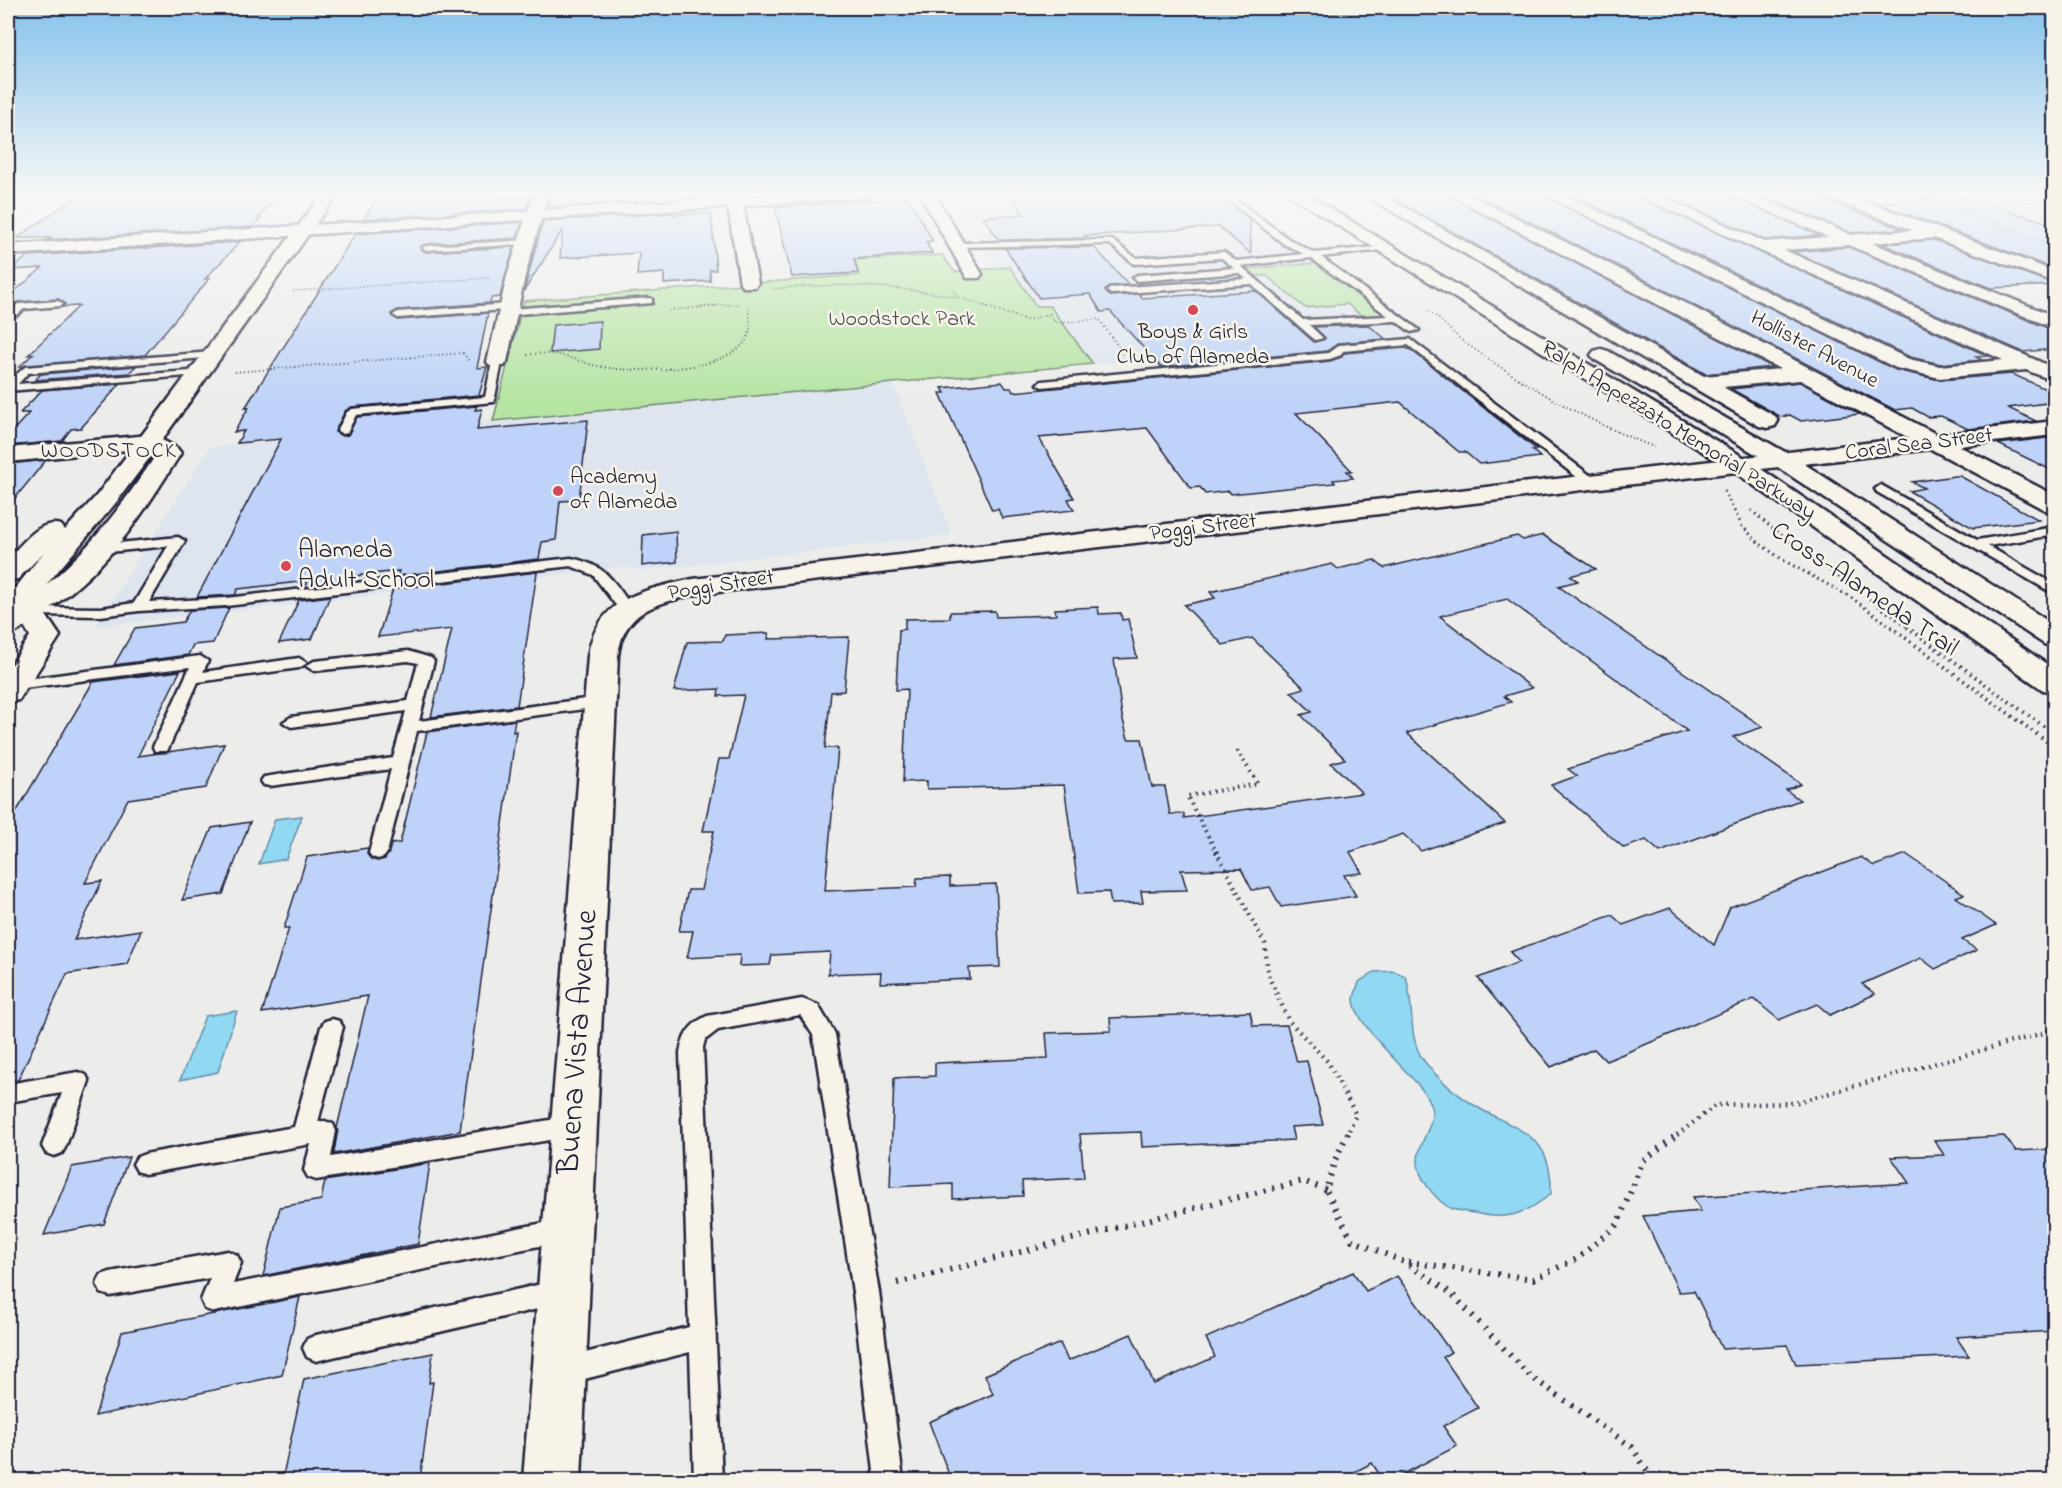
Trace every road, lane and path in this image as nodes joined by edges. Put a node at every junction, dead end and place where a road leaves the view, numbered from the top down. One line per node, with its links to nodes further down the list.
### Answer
1 (279, 262): 29 (street)
2 (520, 262): 22 (street)
3 (746, 262): 26 (street)
4 (966, 262): 20 (street)
5 (1233, 262): 18 (lane)
6 (1266, 262): 18 (lane)
7 (1322, 262): 37 (lane)
8 (1405, 262): 62 (street, Ralph Appezzato Memorial Parkway)
9 (1441, 262): 27 (street)
10 (1490, 262): 21 (street)
11 (1600, 262): 16 (street)
12 (1692, 262): 47 (street)
13 (1796, 262): 47 (street)
14 (1906, 262): 38 (street)
15 (2015, 262): 23 (street)
16 (1594, 263): 17 (street); 49 (street, Hollister Avenue)
17 (1560, 265)
18 (1238, 267): 24 (lane); 25 (lane)
19 (1527, 268): 21 (street)
20 (970, 269): 30 (path)
21 (1504, 270): 51 (street)
22 (516, 276): 29 (path); 34 (street)
23 (2055, 277)
24 (1131, 278)
25 (1254, 281): 28 (lane); 39 (lane)
26 (751, 287): 30 (path); 46 (path)
27 (1483, 287)
28 (1111, 291)
29 (256, 294): 44 (street)
30 (957, 297): 45 (path)
31 (649, 302): 34 (lane)
32 (58, 304): 35 (lane)
33 (1427, 309): 59 (path)
34 (508, 310): 36 (lane); 46 (street)
35 (8, 313)
36 (398, 315)
37 (1398, 318): 39 (lane); 40 (lane)
38 (2055, 322)
39 (1302, 323): 41 (lane)
40 (1414, 330)
41 (1318, 338)
42 (1585, 346): 61 (street, Ralph Appezzato Memorial Parkway)
43 (463, 353): 46 (path); 46 (path); 48 (path)
44 (212, 355): 48 (street); 53 (lane)
45 (1125, 356)
46 (498, 358): 56 (lane)
47 (2029, 364): 50 (street)
48 (199, 373): 53 (lane); 57 (street)
49 (1806, 373): 51 (street); 58 (street, Hollister Avenue)
50 (2055, 375)
51 (1701, 383): 54 (street)
52 (1042, 384): 63 (lane)
53 (8, 388)
54 (1767, 420)
55 (2055, 428): 58 (street, Coral Sea Street)
56 (343, 431)
57 (150, 442): 60 (street); 69 (street); 70 (street); 74 (street)
58 (1938, 443): 61 (street, Coral Sea Street); 66 (street, Hollister Avenue)
59 (1662, 449)
60 (8, 455)
61 (1784, 461): 62 (street, Poggi Street); 75 (street, Ralph Appezzato Memorial Parkway)
62 (1730, 473): 63 (street, Poggi Street); 77 (street, Ralph Appezzato Memorial Parkway); 86 (path, Cross-Alameda Trail)
63 (1591, 482): 73 (street, Poggi Street)
64 (1881, 489): 68 (lane)
65 (1747, 504): 83 (path, Cross-Alameda Trail)
66 (2055, 505)
67 (2055, 531): 68 (lane)
68 (1975, 544): 71 (lane)
69 (100, 549): 72 (lane); 74 (street)
70 (8, 573)
71 (2055, 590)
72 (139, 607): 73 (lane); 74 (lane)
73 (626, 609): 79 (street, Buena Vista Avenue)
74 (18, 618): 78 (street)
75 (2055, 638)
76 (193, 678): 78 (lane); 80 (lane); 84 (lane)
77 (2055, 683)
78 (10, 689)
79 (600, 702): 82 (lane); 93 (street, Buena Vista Avenue)
80 (415, 705): 81 (lane); 82 (lane)
81 (291, 722)
82 (409, 727): 87 (lane)
83 (2055, 734)
84 (161, 747)
85 (1235, 747): 97 (path)
86 (2055, 747)
87 (400, 762): 88 (lane); 89 (lane)
88 (270, 781)
89 (378, 853)
90 (332, 1027): 94 (lane)
91 (2055, 1030): 99 (path)
92 (8, 1093): 95 (lane)
93 (574, 1126): 94 (lane); 98 (street, Buena Vista Avenue)
94 (303, 1135): 96 (lane)
95 (54, 1146)
96 (145, 1164)
97 (1326, 1190): 99 (path); 102 (path)
98 (567, 1229): 100 (lane); 101 (street, Buena Vista Avenue)
99 (1404, 1262): 109 (path)
100 (110, 1284)
101 (563, 1292): 104 (lane); 105 (street, Buena Vista Avenue)
102 (866, 1292): 103 (lane); 108 (lane)
103 (703, 1336): 105 (lane); 107 (lane)
104 (316, 1348)
105 (558, 1373): 106 (street, Buena Vista Avenue)
106 (552, 1480)
107 (708, 1480)
108 (889, 1480)
109 (1653, 1480)

